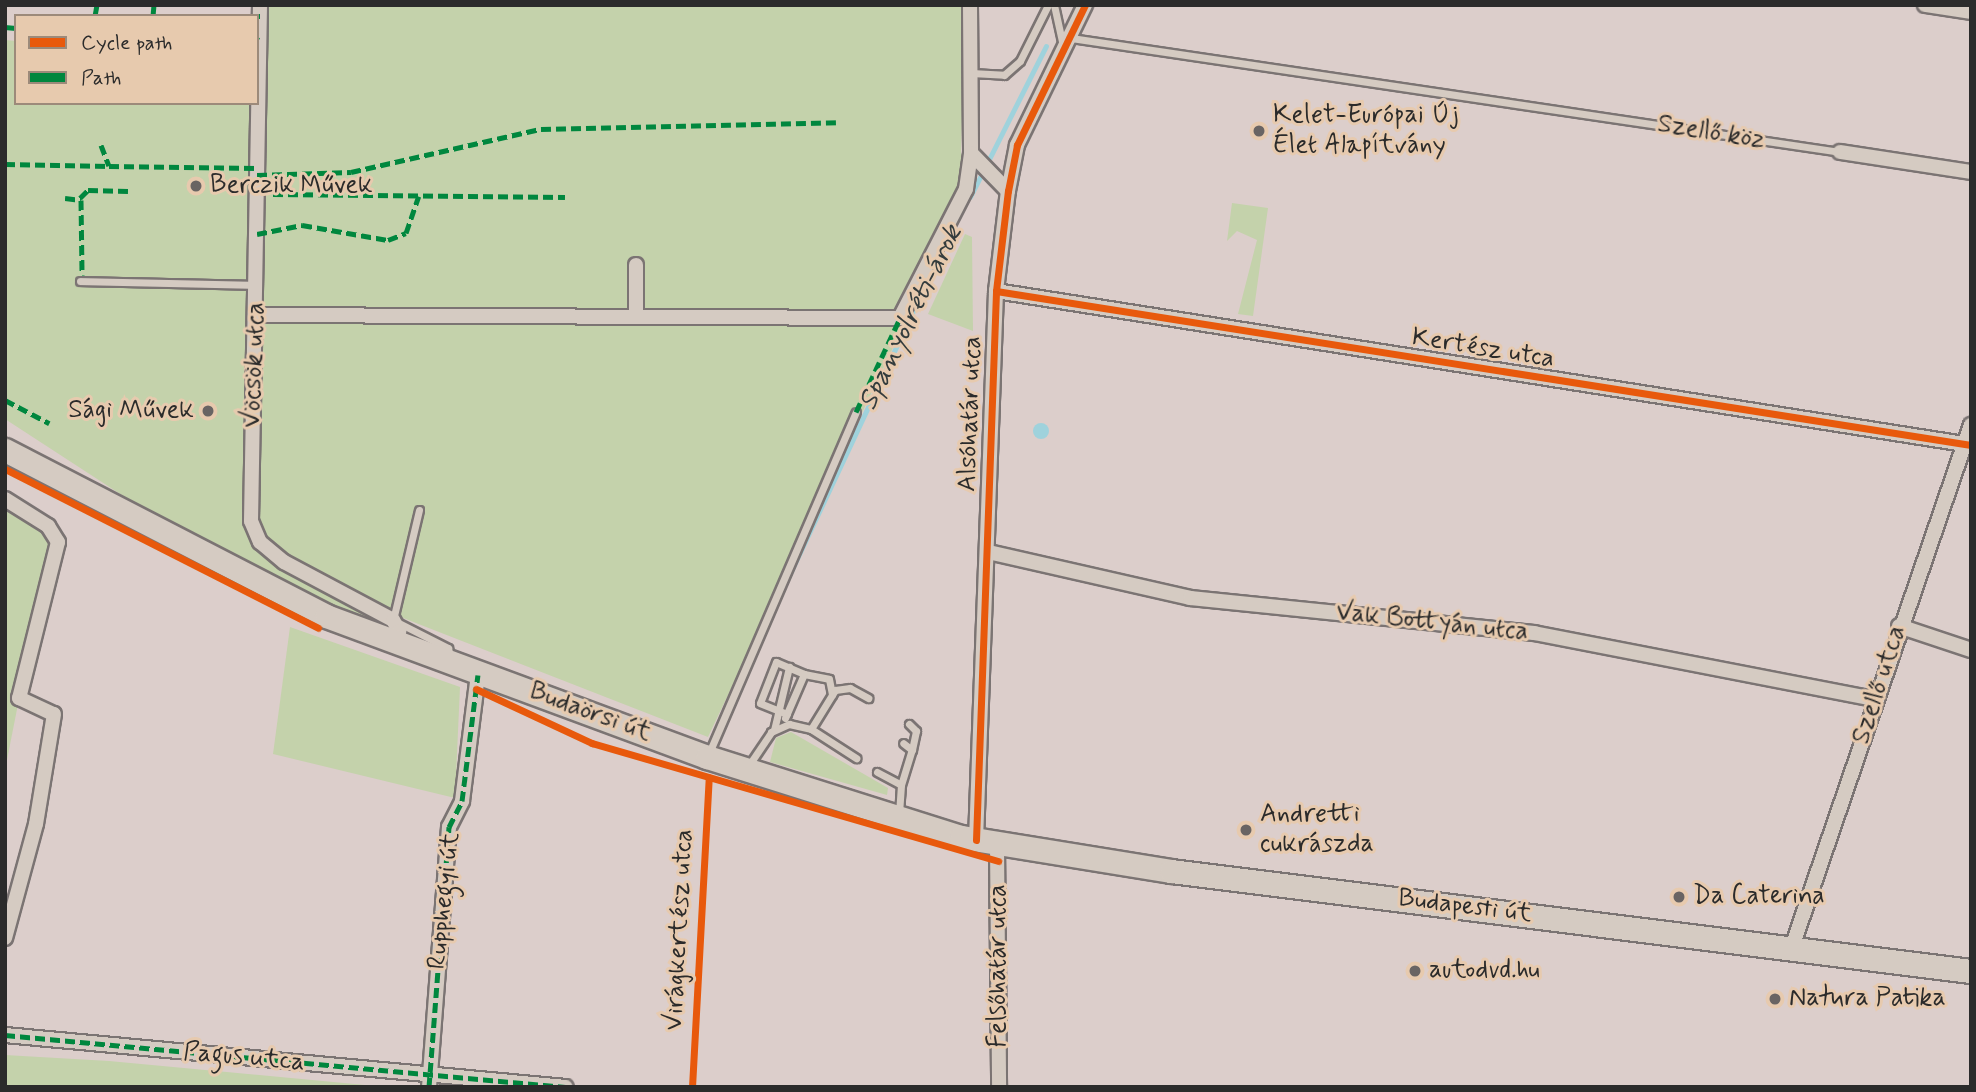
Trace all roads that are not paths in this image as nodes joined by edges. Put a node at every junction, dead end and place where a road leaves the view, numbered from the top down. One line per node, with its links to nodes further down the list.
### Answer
1 (260, 5): 10 (street, Vöcsök utca)
2 (971, 5): 9 (street)
3 (1048, 5): 9 (lane)
4 (1054, 5): 8 (lane)
5 (1085, 5): 8 (street, Alsóhatár utca)
6 (1925, 5): 7 (street)
7 (1971, 12)
8 (1065, 43): 12 (lane, Szellő köz); 15 (street, Alsóhatár utca)
9 (971, 73): 13 (street)
10 (259, 98)
11 (259, 105): 18 (street, Vöcsök utca)
12 (1840, 152): 14 (street, Szellő köz)
13 (973, 158): 15 (street); 21 (street)
14 (1971, 172)
15 (1008, 191): 19 (street, Alsóhatár utca)
16 (636, 265): 21 (street)
17 (80, 281): 18 (lane)
18 (257, 285): 20 (street, Vöcsök utca)
19 (996, 291): 24 (street, Kertész utca); 28 (street, Alsóhatár utca)
20 (256, 315): 21 (street); 29 (street, Vöcsök utca)
21 (636, 317)
22 (856, 412): 48 (lane)
23 (1971, 425): 24 (street, Szellő utca)
24 (1967, 445): 30 (street, Szellő utca)
25 (5, 450): 31 (main road, Budaörsi út)
26 (5, 499): 54 (street)
27 (419, 510): 29 (lane)
28 (988, 552): 39 (street, Vak Bottyán utca); 53 (street, Alsóhatár utca)
29 (393, 620): 31 (street); 33 (lane)
30 (1899, 626): 32 (street); 39 (street, Szellő utca)
31 (396, 644): 33 (main road, Budaörsi út)
32 (1971, 650)
33 (452, 665): 36 (main road, Budaörsi út)
34 (789, 667): 35 (lane); 40 (lane); 40 (lane)
35 (804, 674): 37 (lane); 41 (lane)
36 (478, 675): 48 (main road, Budaörsi út); 58 (street, Rupphegyi út)
37 (832, 695): 38 (lane); 44 (lane)
38 (868, 698)
39 (1875, 699): 55 (street, Szellő utca)
40 (774, 709): 41 (lane); 43 (lane)
41 (787, 714): 43 (lane)
42 (909, 724): 47 (lane)
43 (778, 728): 44 (lane); 49 (lane)
44 (811, 729): 46 (lane)
45 (903, 743): 47 (lane)
46 (858, 746)
47 (912, 750): 51 (lane)
48 (708, 757): 49 (main road, Budaörsi út)
49 (746, 770): 52 (main road, Budaörsi út)
50 (877, 772): 51 (lane)
51 (901, 785): 52 (lane)
52 (898, 818): 53 (main road, Budaörsi út)
53 (978, 841): 55 (main road, Budapesti út); 60 (street, Felsőhatár utca)
54 (5, 938)
55 (1792, 947): 56 (main road, Budapesti út)
56 (1971, 971)
57 (5, 1035): 58 (street, Pagus utca)
58 (429, 1082): 59 (street, Pagus utca)
59 (566, 1087)
60 (999, 1087)

